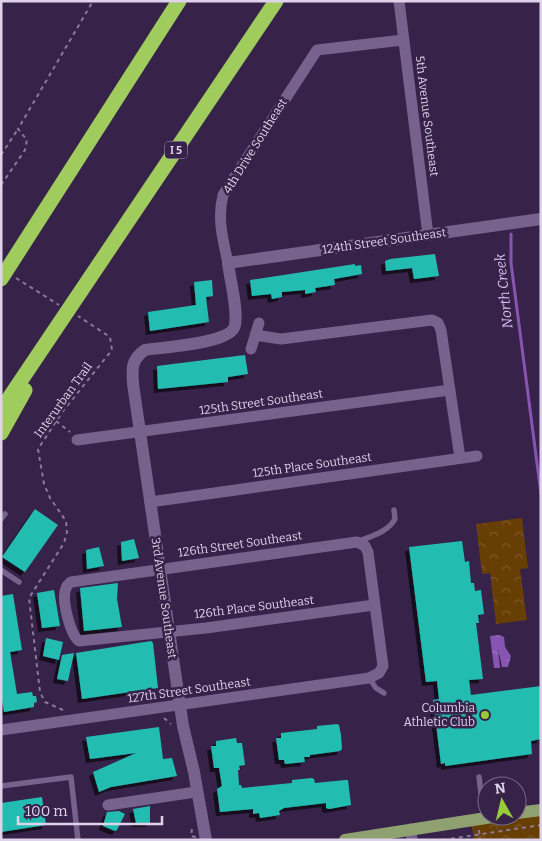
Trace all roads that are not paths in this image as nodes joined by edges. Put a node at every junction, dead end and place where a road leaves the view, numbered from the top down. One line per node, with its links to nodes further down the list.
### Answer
1 (179, 1): 8 (highway)
2 (276, 1): 9 (highway, I 5)
3 (399, 1): 4 (street, 5th Avenue Southeast)
4 (403, 40): 6 (street, 5th Avenue Southeast); 7 (street, 4th Drive Southeast)
5 (541, 218): 6 (street, 124th Street Southeast)
6 (428, 235): 7 (street, 124th Street Southeast)
7 (228, 263): 13 (street, 4th Drive Southeast)
8 (5, 277)
9 (71, 304): 15 (highway, I 5); 17 (highway)
10 (259, 323): 11 (street)
11 (256, 335): 12 (street); 14 (street)
12 (252, 349)
13 (136, 356): 16 (street, 3rd Avenue Southeast)
14 (450, 390): 16 (street, 125th Street Southeast); 20 (street)
15 (1, 410)
16 (140, 432): 18 (street, 125th Street Southeast); 21 (street, 3rd Avenue Southeast)
17 (1, 433)
18 (77, 440)
19 (477, 456): 20 (street, 125th Place Southeast)
20 (460, 458): 21 (street, 125th Place Southeast)
21 (150, 502): 24 (street, 3rd Avenue Southeast)
22 (394, 510): 23 (lane)
23 (357, 542): 24 (street, 126th Street Southeast); 27 (street)
24 (160, 569): 28 (street, 3rd Avenue Southeast); 29 (street, 126th Street Southeast)
25 (1, 570): 26 (lane)
26 (19, 582)
27 (374, 605): 28 (street, 126th Place Southeast); 30 (street)
28 (169, 630): 29 (street, 126th Place Southeast); 32 (street, 3rd Avenue Southeast)
29 (79, 641)
30 (374, 676): 31 (lane); 32 (street, 127th Street Southeast)
31 (384, 693)
32 (179, 706): 33 (street, 127th Street Southeast); 35 (street, 3rd Avenue Southeast)
33 (1, 730)
34 (1, 786): 41 (lane)
35 (196, 792): 36 (street); 42 (street, 3rd Avenue Southeast)
36 (108, 805)
37 (541, 810): 38 (main road)
38 (527, 812)
39 (477, 820): 40 (main road)
40 (412, 834): 43 (main road)
41 (76, 839)
42 (206, 840)
43 (345, 840)

